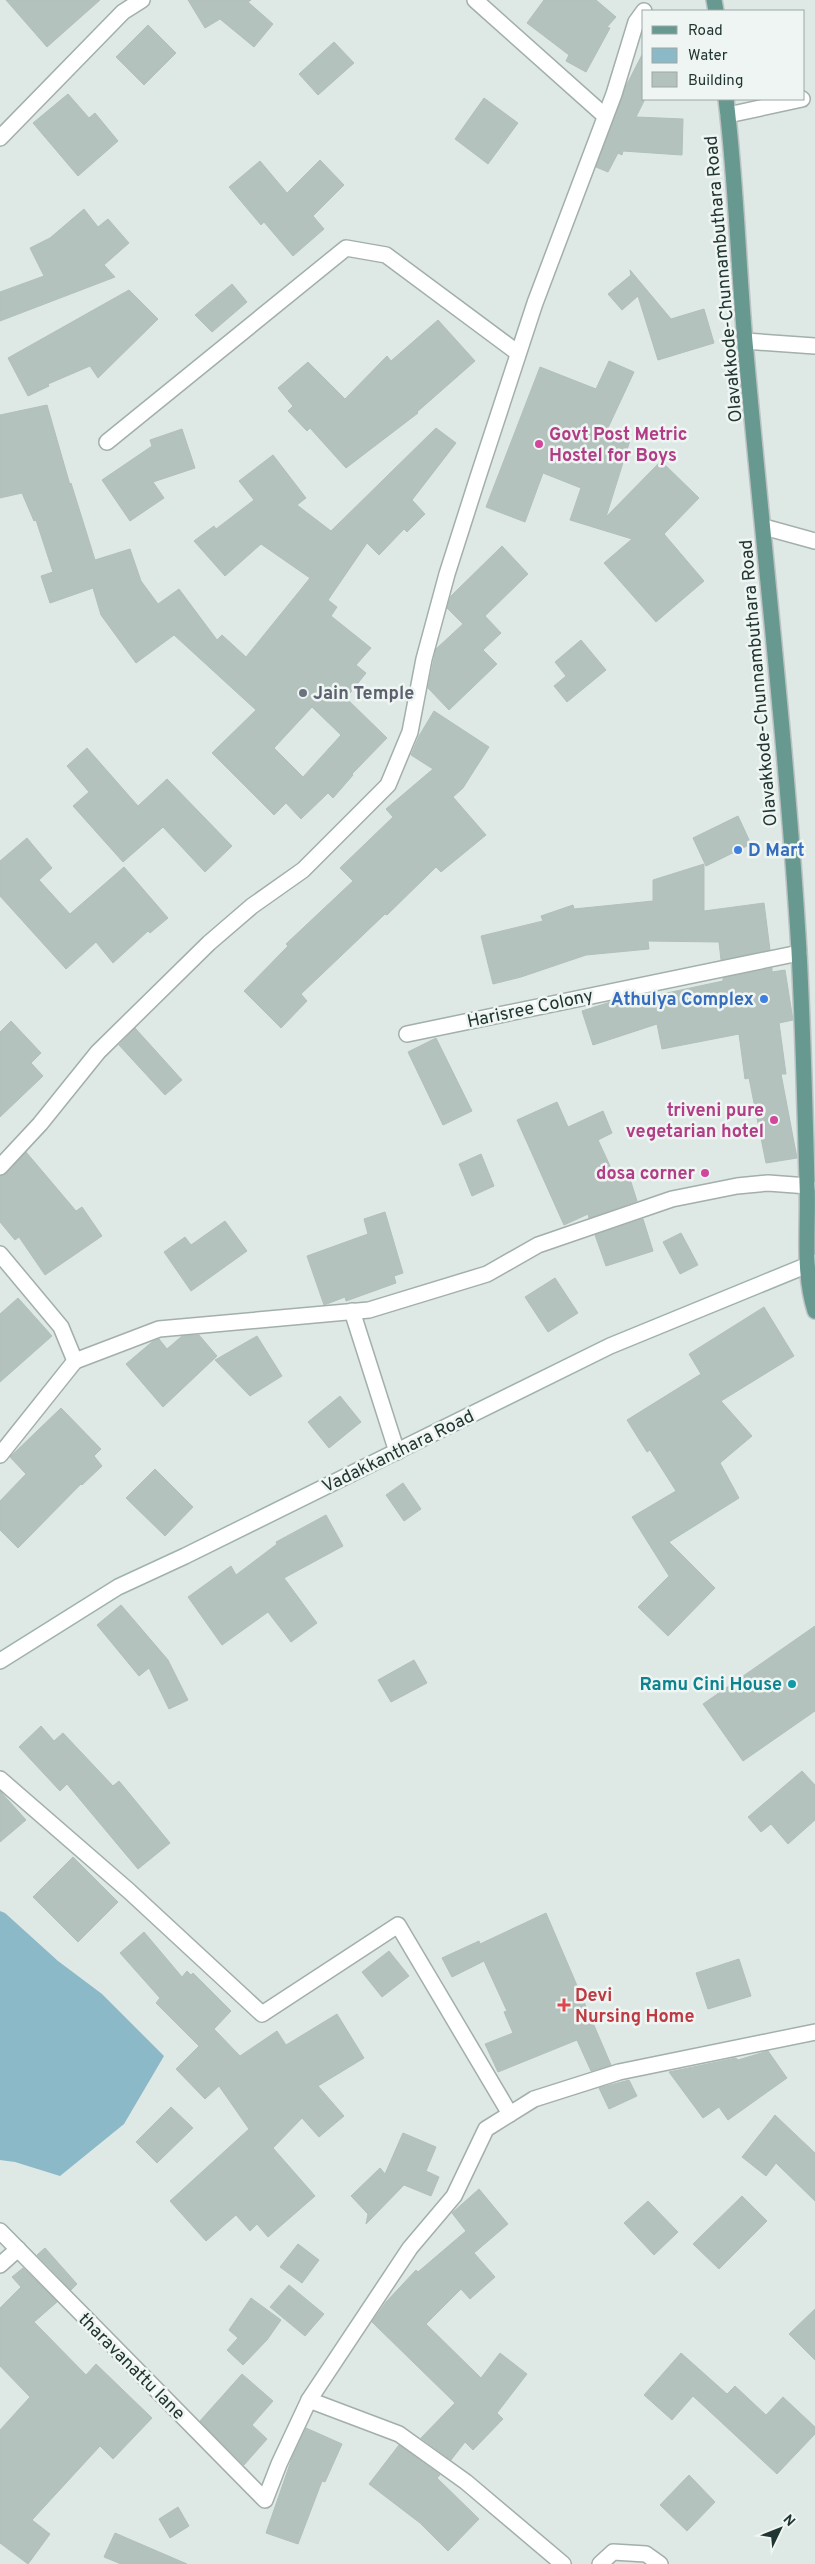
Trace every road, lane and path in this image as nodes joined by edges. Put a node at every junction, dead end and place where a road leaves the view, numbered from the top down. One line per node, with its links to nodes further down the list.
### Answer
1 (142, 0): 8 (street)
2 (475, 0): 7 (street)
3 (642, 14): 7 (street)
4 (726, 100): 6 (main road, Olavakkode-Chunnambuthara Road)
5 (798, 100): 6 (street)
6 (728, 115): 9 (main road, Olavakkode-Chunnambuthara Road)
7 (605, 116): 11 (street)
8 (0, 138)
9 (745, 341): 10 (street); 13 (main road, Olavakkode-Chunnambuthara Road)
10 (815, 346)
11 (518, 353): 12 (street); 17 (street)
12 (107, 442)
13 (764, 527): 14 (street); 15 (main road, Olavakkode-Chunnambuthara Road)
14 (815, 541)
15 (799, 953): 16 (street, Harisree Colony); 18 (main road, Olavakkode-Chunnambuthara Road)
16 (407, 1034)
17 (0, 1167)
18 (808, 1186): 20 (main road, Olavakkode-Chunnambuthara Road); 21 (street)
19 (0, 1254): 23 (street)
20 (811, 1263): 22 (main road, Olavakkode-Chunnambuthara Road); 24 (street, Vadakkanthara Road)
21 (352, 1311): 23 (street); 24 (street)
22 (815, 1311)
23 (75, 1361): 25 (street)
24 (397, 1452): 26 (street, Vadakkanthara Road)
25 (0, 1455)
26 (0, 1661)
27 (0, 1779): 29 (street)
28 (815, 2032): 29 (street)
29 (510, 2114): 33 (street)
30 (0, 2231): 31 (street, tharavanattu lane)
31 (18, 2249): 32 (street); 33 (street, tharavanattu lane)
32 (0, 2265)
33 (309, 2400): 34 (street)
34 (563, 2564)
35 (600, 2564): 36 (street)
36 (660, 2564)

